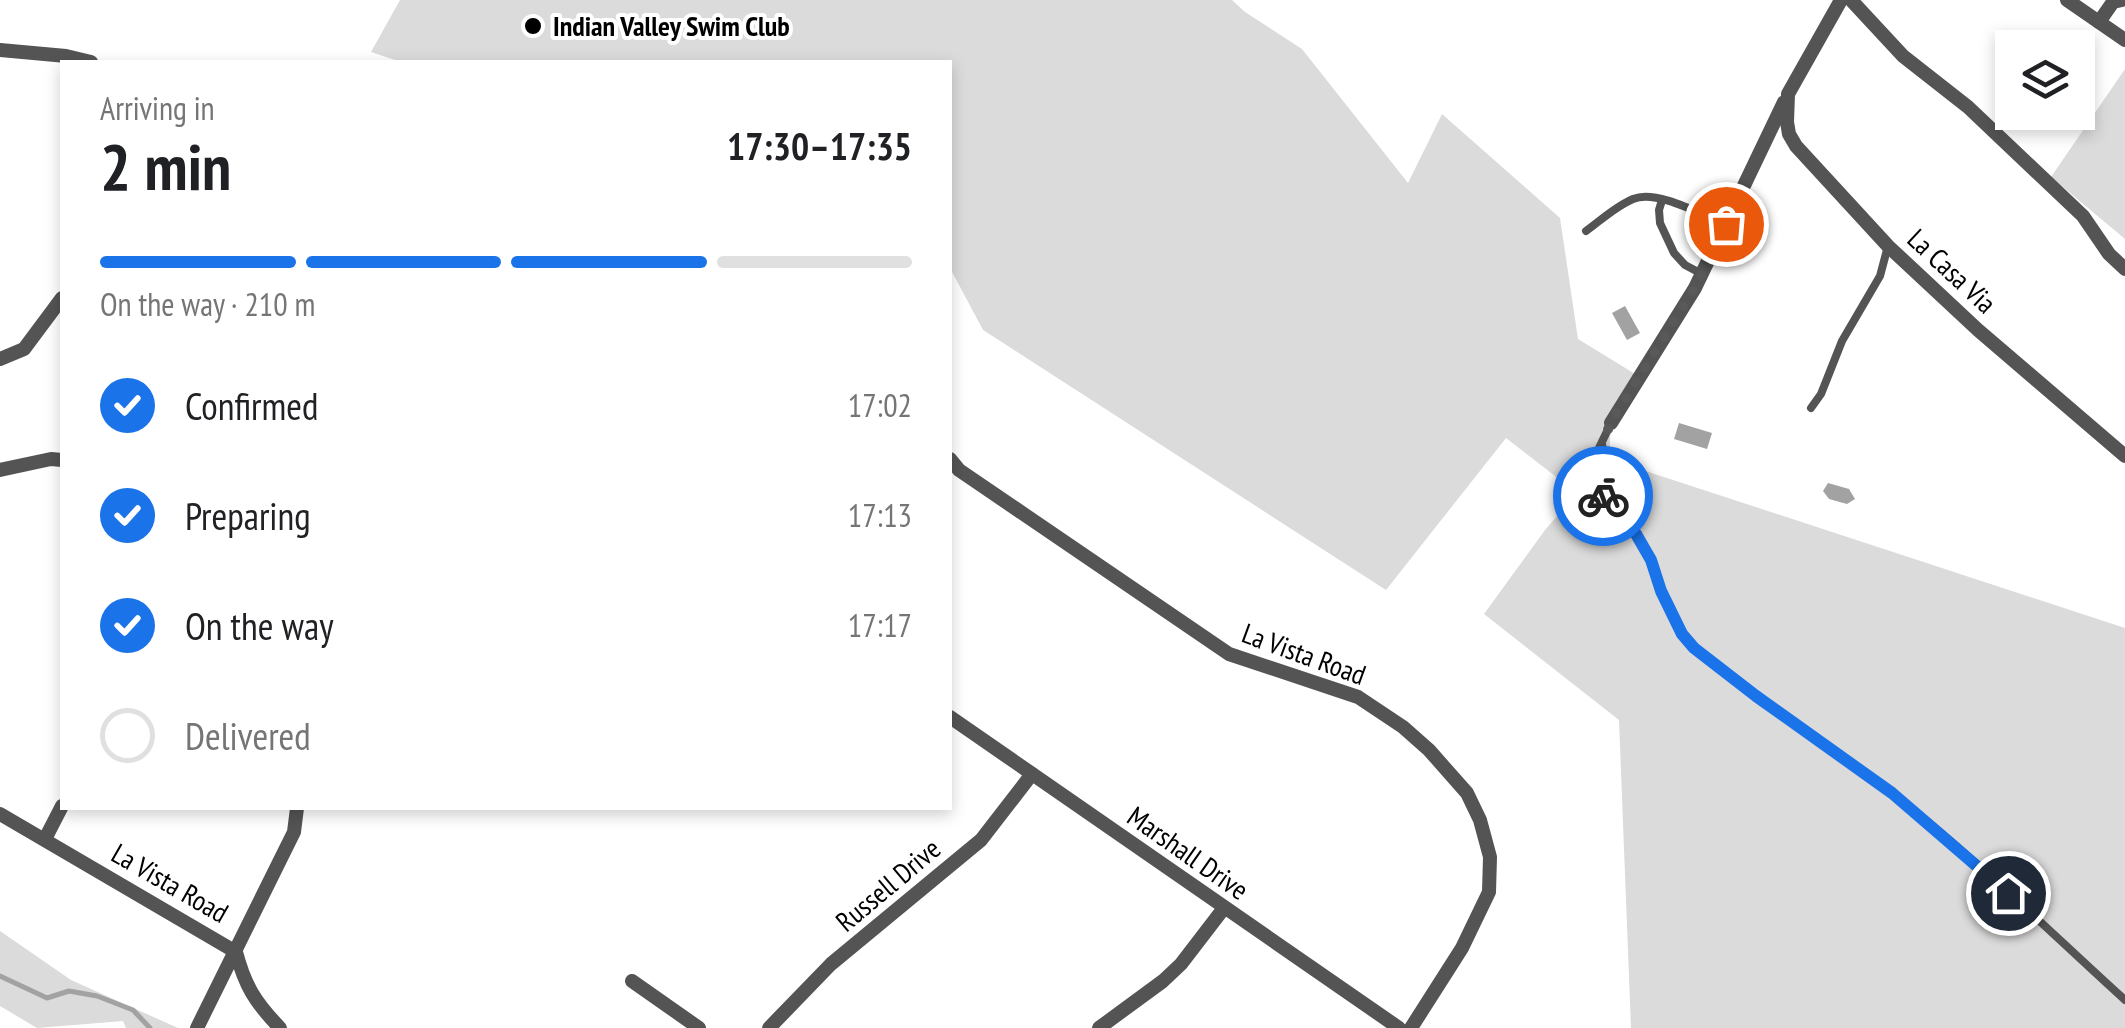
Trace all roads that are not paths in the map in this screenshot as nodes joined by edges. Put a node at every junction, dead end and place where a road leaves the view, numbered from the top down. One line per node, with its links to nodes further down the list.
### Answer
1 (1841, 0): 9 (street)
2 (1851, 0): 14 (street)
3 (2067, 0): 5 (street)
4 (2122, 0): 5 (street)
5 (2099, 22): 6 (street)
6 (2125, 40)
7 (0, 50): 8 (street)
8 (81, 60)
9 (1788, 94): 11 (street); 13 (street, La Casa Via)
10 (1662, 200): 11 (lane); 12 (lane); 15 (lane)
11 (1726, 224): 15 (street)
12 (1586, 231)
13 (1888, 246): 18 (lane); 20 (street, La Casa Via)
14 (2125, 269)
15 (1702, 274): 19 (street)
16 (60, 301): 17 (street)
17 (0, 359)
18 (1811, 408)
19 (1611, 422): 33 (lane)
20 (2125, 456)
21 (60, 460): 23 (street)
22 (952, 461): 40 (street, La Vista Road)
23 (0, 470)
24 (952, 718): 25 (street, Marshall Drive)
25 (1032, 774): 30 (street, Marshall Drive); 37 (street, Russell Drive)
26 (60, 810): 29 (street)
27 (297, 810): 31 (street)
28 (0, 814): 29 (street, La Vista Road)
29 (45, 839): 31 (street, La Vista Road)
30 (1224, 908): 38 (street); 39 (street, Marshall Drive)
31 (236, 952): 34 (street); 35 (street, La Vista Road)
32 (632, 982): 36 (street)
33 (2125, 1000)
34 (197, 1028)
35 (280, 1028)
36 (699, 1028)
37 (769, 1028)
38 (1099, 1028)
39 (1398, 1028)
40 (1411, 1028)

